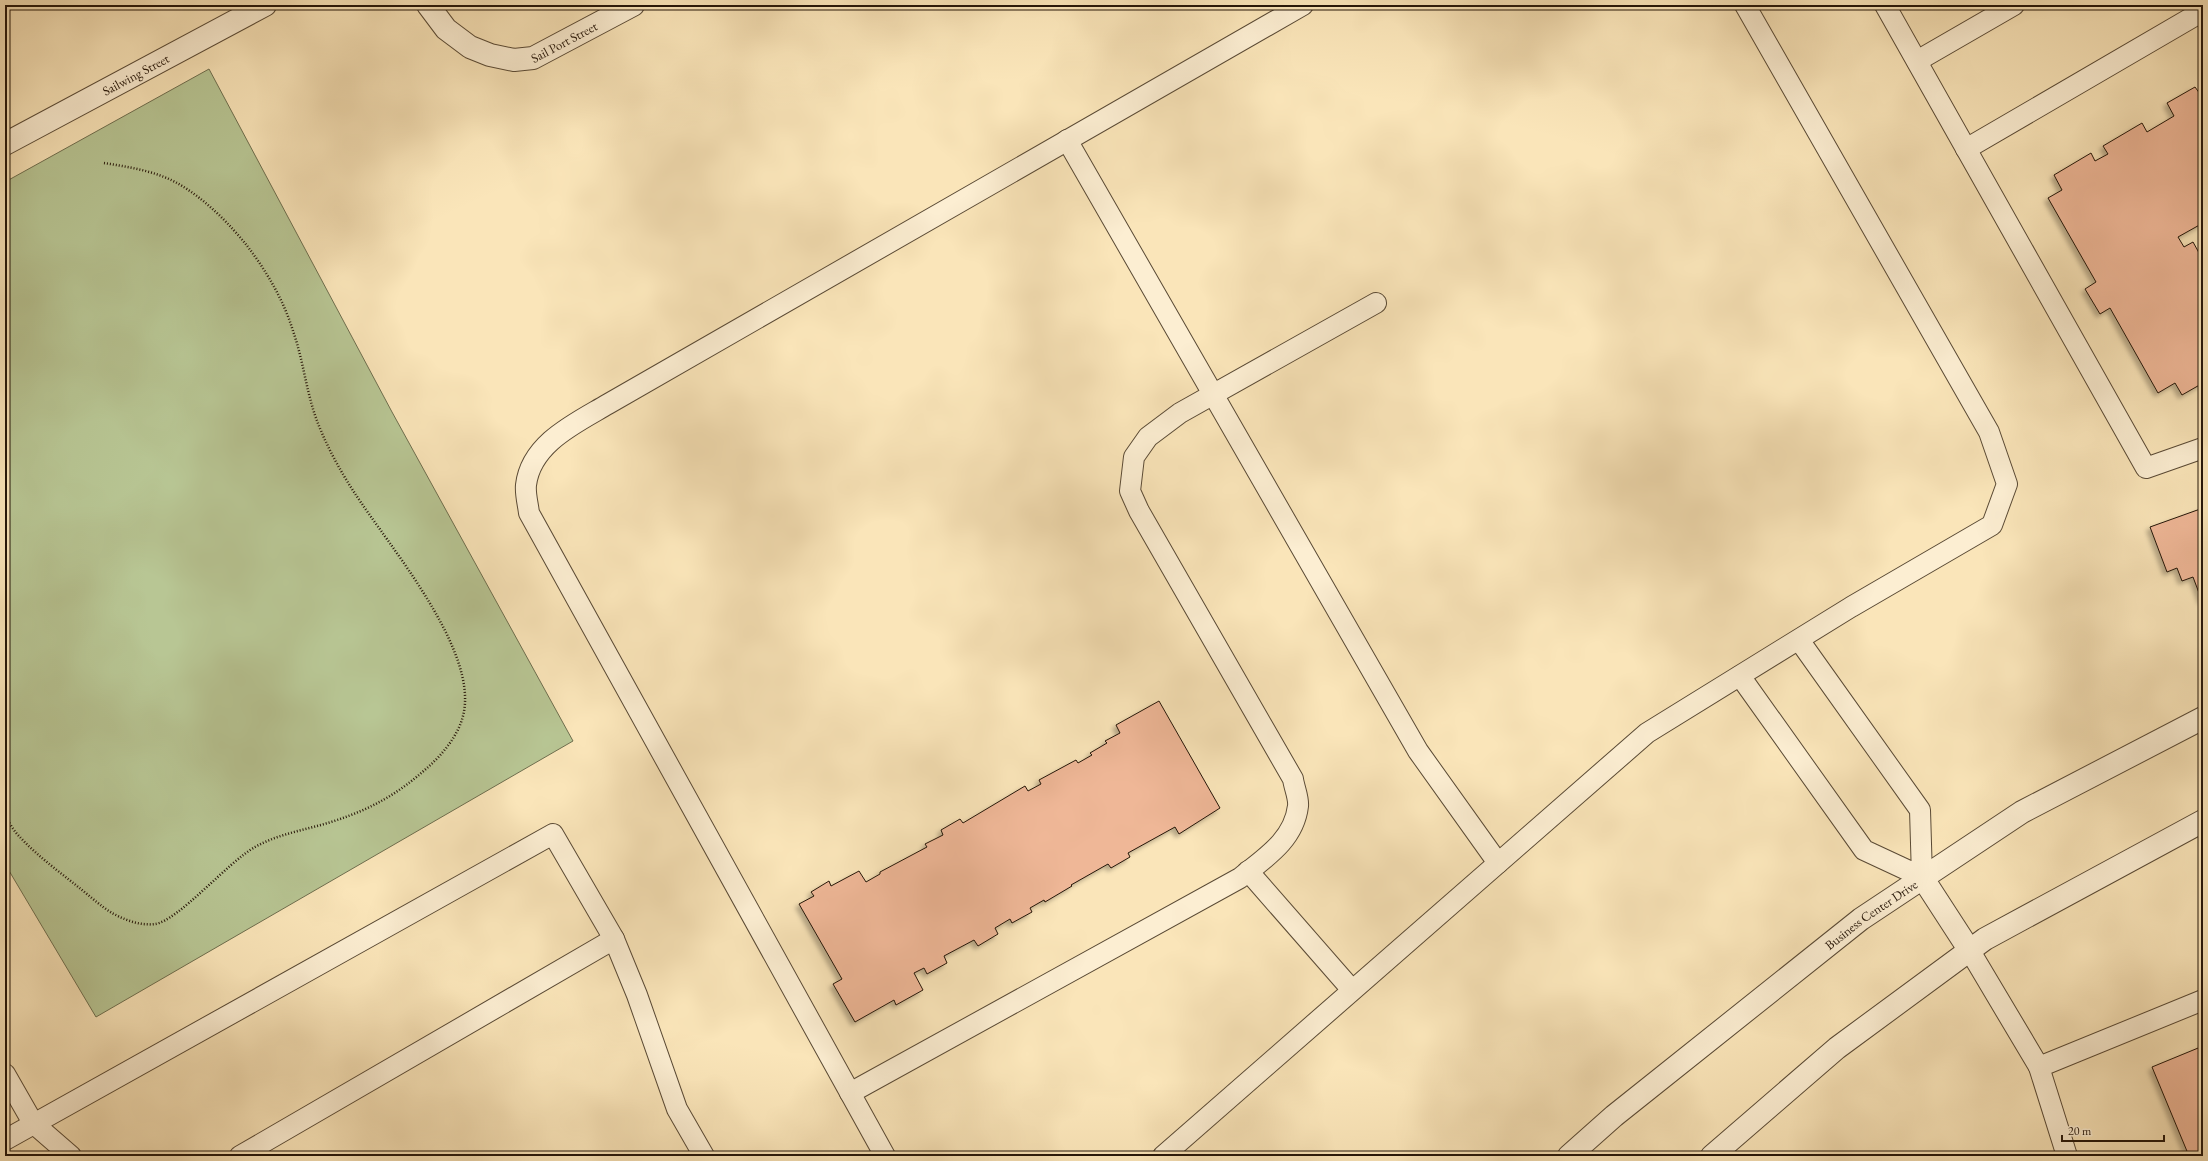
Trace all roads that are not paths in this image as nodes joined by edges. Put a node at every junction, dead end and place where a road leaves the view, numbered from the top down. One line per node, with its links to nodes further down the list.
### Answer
1 (265, 5): 11 (street, Sailwing Street)
2 (428, 5): 3 (street, Sail Port Street)
3 (633, 5)
4 (1303, 5): 10 (lane)
5 (1745, 5): 16 (lane)
6 (1885, 5): 9 (lane)
7 (2014, 5): 9 (lane)
8 (2203, 11): 12 (lane)
9 (1917, 61): 12 (lane)
10 (1067, 140): 14 (lane); 29 (lane)
11 (5, 144)
12 (1966, 149): 15 (lane)
13 (1376, 303): 14 (lane)
14 (1213, 394): 20 (lane); 21 (lane)
15 (2203, 448)
16 (1799, 640): 17 (lane); 22 (lane)
17 (1740, 676): 20 (lane); 22 (lane)
18 (2203, 718): 22 (street, Business Center Drive)
19 (2203, 821): 24 (street)
20 (1498, 863): 25 (lane)
21 (1248, 871): 25 (lane); 29 (lane)
22 (1922, 877): 24 (street); 37 (street, Business Center Drive)
23 (614, 939): 30 (lane); 33 (lane); 34 (lane)
24 (1970, 950): 27 (lane); 38 (street)
25 (1352, 990): 36 (lane)
26 (2203, 1000): 27 (lane)
27 (2038, 1067): 39 (lane)
28 (5, 1074): 30 (lane)
29 (850, 1093): 35 (lane)
30 (33, 1123): 31 (lane); 32 (lane)
31 (5, 1140)
32 (71, 1156)
33 (240, 1156)
34 (704, 1156)
35 (885, 1156)
36 (1163, 1156)
37 (1569, 1156)
38 (1712, 1156)
39 (2067, 1156)

